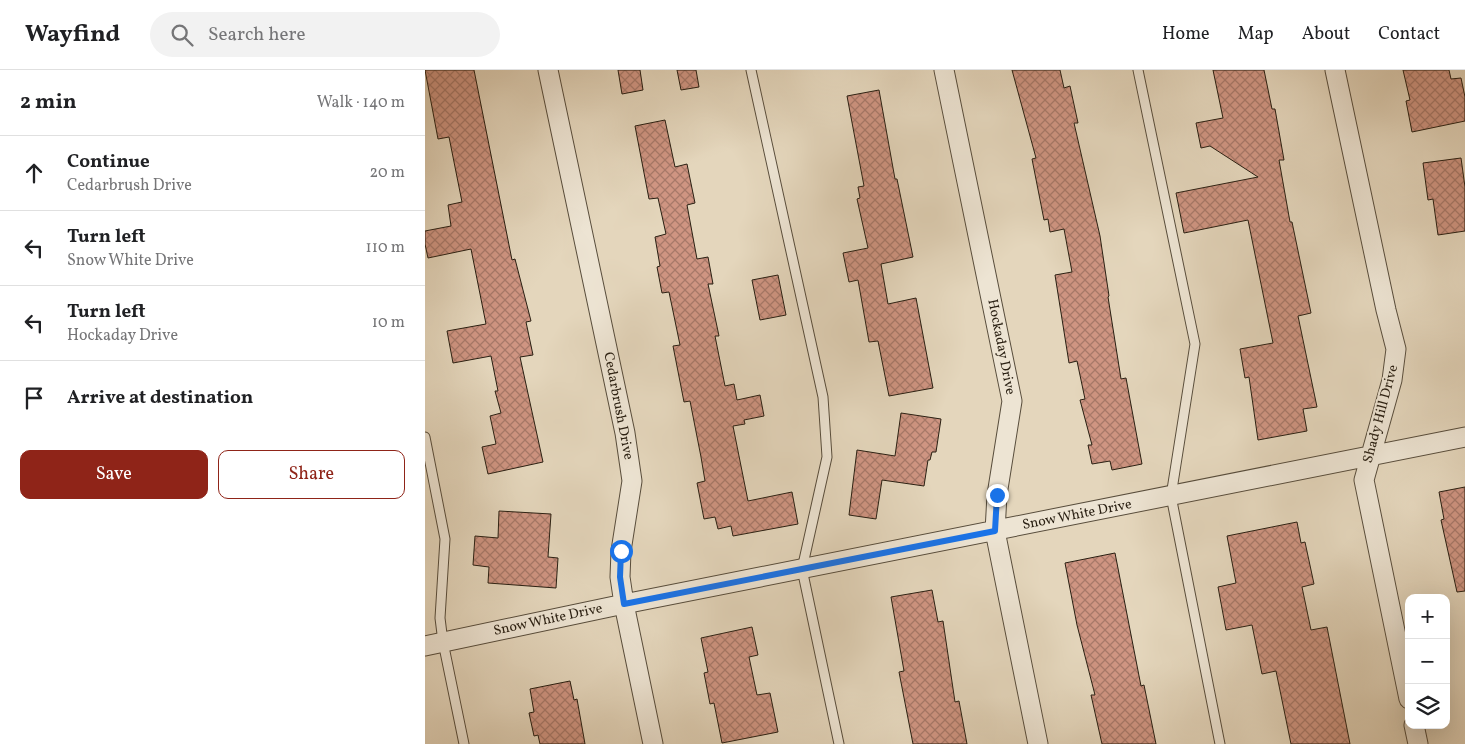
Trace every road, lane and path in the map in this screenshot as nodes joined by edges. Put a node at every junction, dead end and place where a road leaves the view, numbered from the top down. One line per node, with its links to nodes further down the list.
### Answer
1 (548, 70): 12 (street, Cedarbrush Drive)
2 (751, 70): 11 (lane)
3 (944, 70): 10 (street, Hockaday Drive)
4 (1138, 70): 9 (lane)
5 (1335, 70): 8 (street, Shady Hill Drive)
6 (425, 437): 13 (lane)
7 (1465, 437): 8 (street, Snow White Drive)
8 (1369, 457): 9 (street, Snow White Drive); 14 (street, Shady Hill Drive)
9 (1171, 496): 10 (street, Snow White Drive); 20 (lane)
10 (995, 531): 11 (street, Snow White Drive); 19 (street, Hockaday Drive)
11 (802, 569): 12 (street, Snow White Drive); 18 (lane)
12 (624, 604): 13 (street, Snow White Drive); 17 (street, Cedarbrush Drive)
13 (434, 644): 16 (lane)
14 (1406, 684)
15 (1415, 729): 21 (street)
16 (464, 744)
17 (653, 744)
18 (839, 744)
19 (1037, 744)
20 (1220, 744)
21 (1418, 744)

